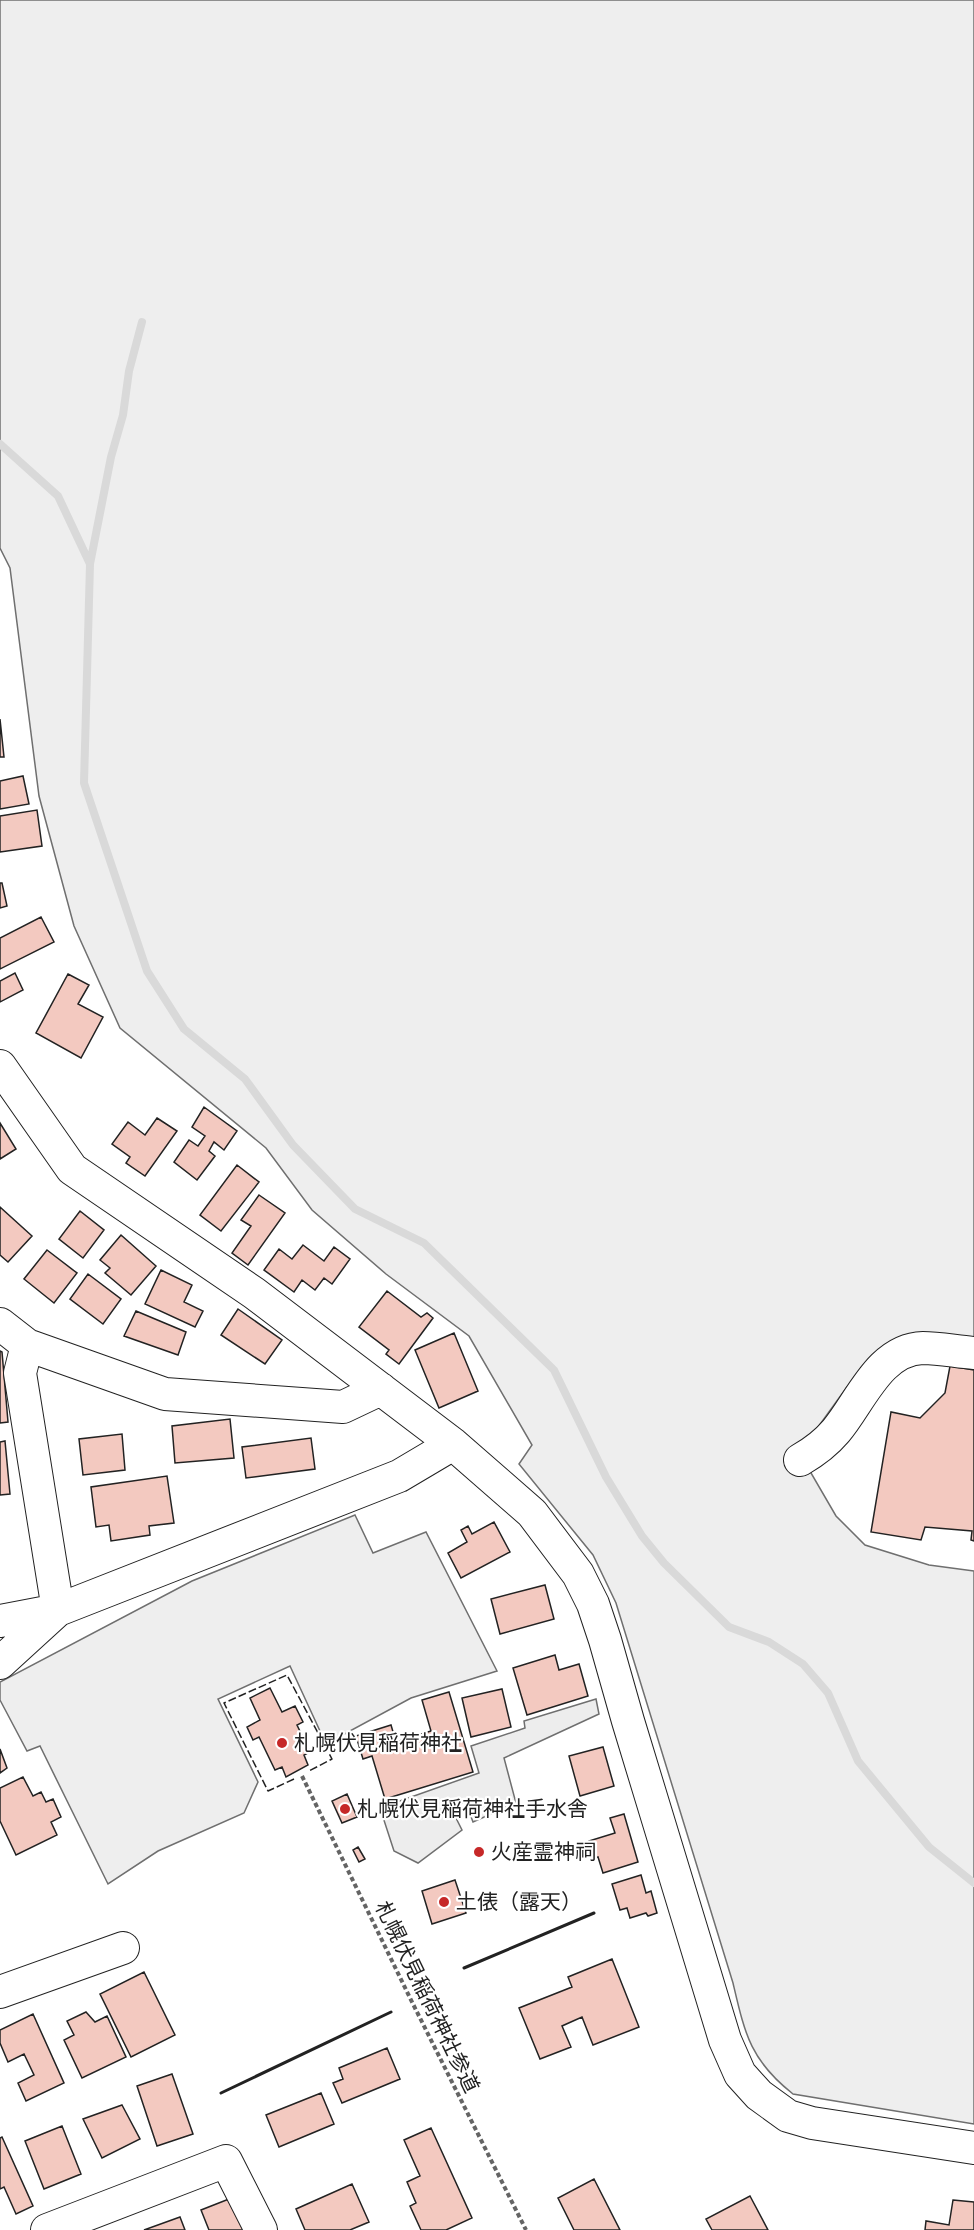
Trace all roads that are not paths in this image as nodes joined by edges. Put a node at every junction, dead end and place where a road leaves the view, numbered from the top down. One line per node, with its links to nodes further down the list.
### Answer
1 (0, 1066): 5 (street)
2 (0, 1324): 3 (street)
3 (27, 1345): 5 (street); 8 (street)
4 (974, 1353): 7 (street)
5 (381, 1389): 6 (street)
6 (453, 1444): 8 (street); 13 (street)
7 (800, 1460)
8 (58, 1610): 9 (street); 10 (street)
9 (0, 1621)
10 (0, 1663)
11 (123, 1948): 12 (street)
12 (0, 1992)
13 (974, 2148)
14 (47, 2230): 15 (street)
15 (261, 2230)

